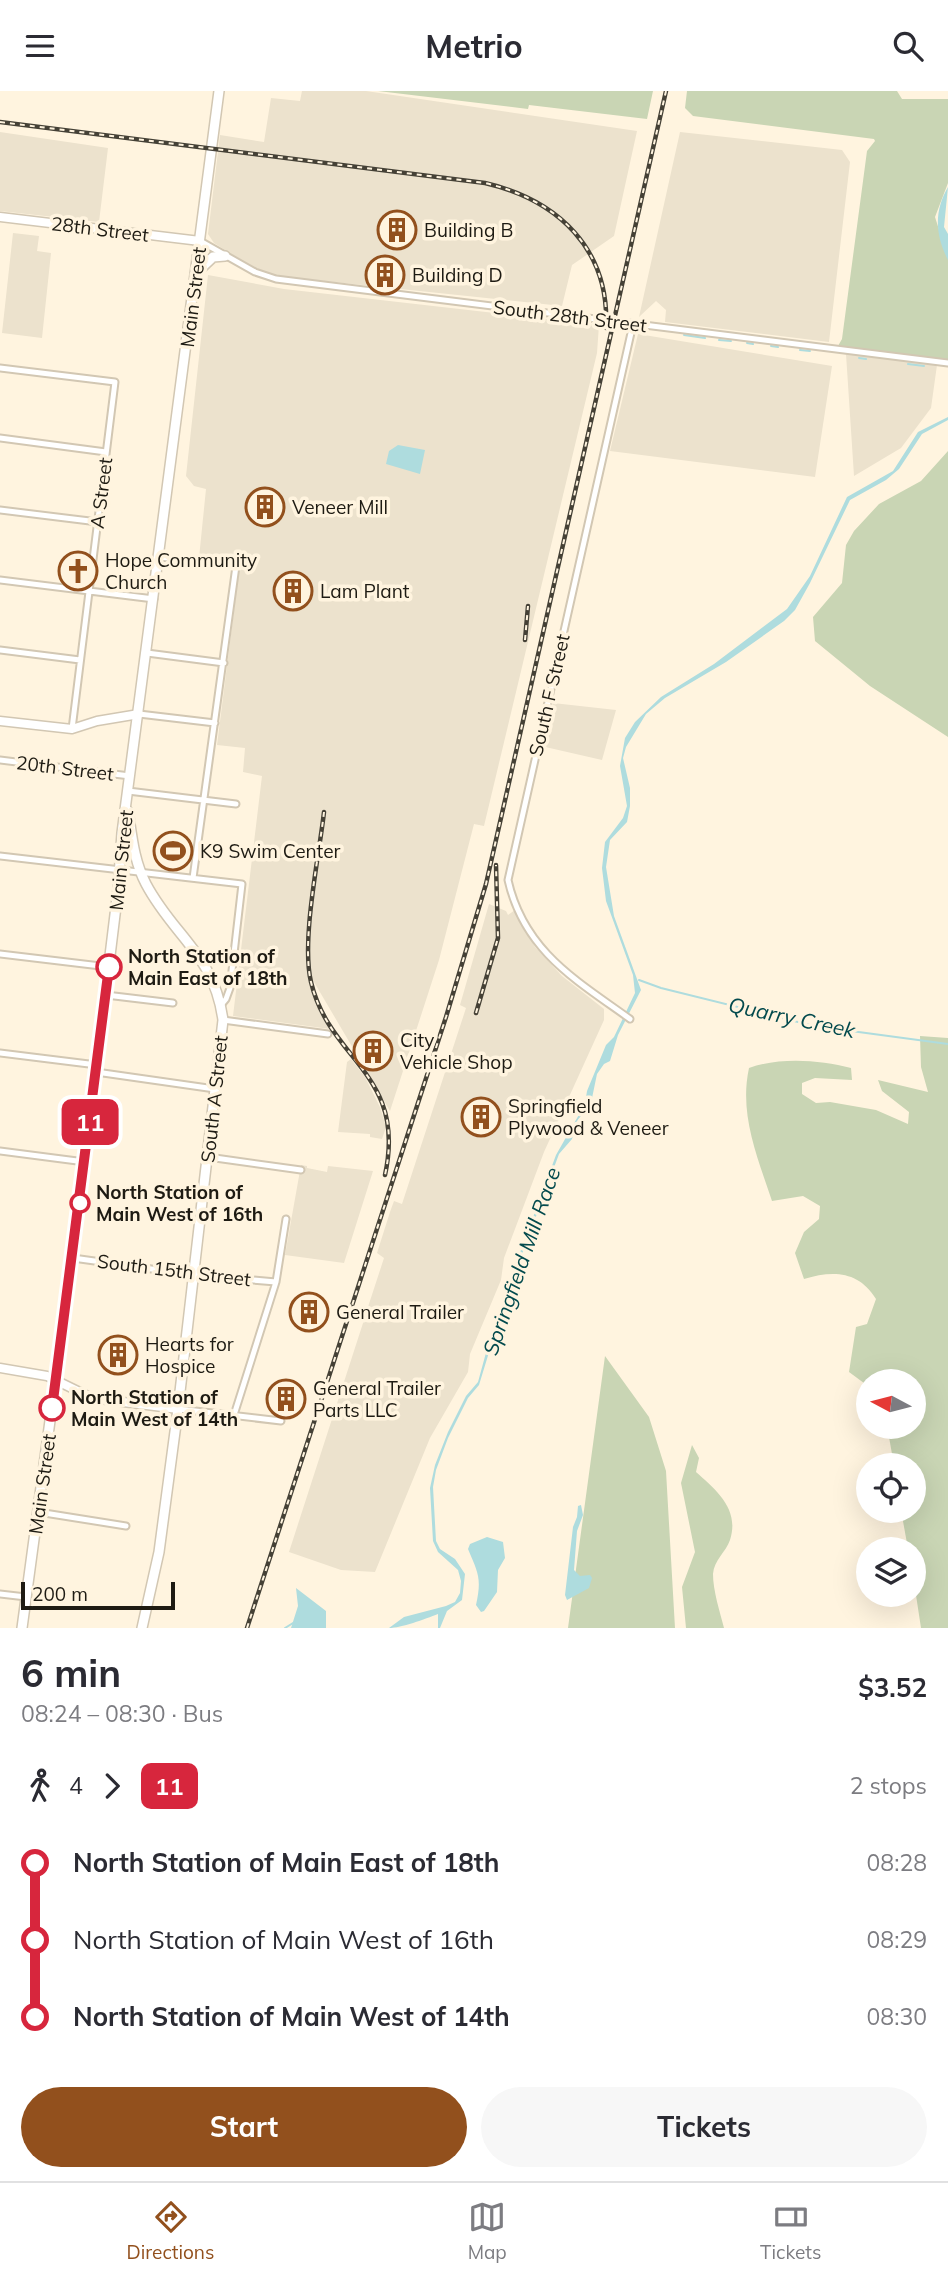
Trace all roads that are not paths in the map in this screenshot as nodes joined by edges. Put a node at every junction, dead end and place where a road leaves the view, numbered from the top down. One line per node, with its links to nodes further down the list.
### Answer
1 (219, 91): 3 (main road, Main Street)
2 (0, 217): 3 (main road, 28th Street)
3 (200, 241): 4 (street, South 28th Street); 5 (main road, Main Street)
4 (225, 256): 5 (main road); 6 (street, South 28th Street)
5 (196, 273): 13 (main road, Main Street)
6 (633, 324): 7 (street, South 28th Street); 39 (street, South F Street)
7 (948, 363)
8 (0, 367): 10 (street, A Street)
9 (0, 438): 10 (street)
10 (106, 452): 12 (street, A Street)
11 (0, 510): 12 (street)
12 (98, 522): 15 (street, A Street)
13 (159, 557): 16 (main road, Main Street); 20 (street)
14 (0, 580): 15 (street)
15 (89, 591): 16 (street); 19 (street, A Street)
16 (153, 599): 18 (main road, Main Street)
17 (0, 650): 19 (street)
18 (147, 653): 20 (street); 21 (main road, Main Street)
19 (80, 660): 24 (street, A Street)
20 (224, 663): 23 (street)
21 (139, 714): 23 (street); 24 (main road); 26 (main road, Main Street)
22 (0, 721): 24 (main road)
23 (215, 723): 28 (street)
24 (72, 729)
25 (0, 760): 26 (street, 20th Street)
26 (130, 776): 27 (main road, Main Street)
27 (128, 796): 28 (street); 31 (main road, Main Street); 32 (main road, South A Street)
28 (204, 801): 29 (street); 33 (street)
29 (236, 804)
30 (0, 856): 31 (street)
31 (120, 871): 32 (street); 35 (main road, Main Street)
32 (140, 873): 33 (street); 38 (main road, South A Street)
33 (193, 878): 38 (street)
34 (0, 954): 35 (street)
35 (109, 967): 36 (main road, Main Street)
36 (106, 995): 37 (street); 43 (main road, Main Street)
37 (173, 1003)
38 (221, 1005): 40 (main road, South A Street)
39 (630, 1019)
40 (223, 1020): 41 (street); 44 (main road, South A Street)
41 (328, 1034)
42 (0, 1053): 43 (street)
43 (97, 1069): 44 (street); 47 (main road, Main Street)
44 (215, 1089): 46 (main road, South A Street)
45 (0, 1151): 47 (street)
46 (208, 1157): 48 (street); 51 (main road, South A Street)
47 (85, 1162): 50 (main road, Main Street)
48 (300, 1170)
49 (286, 1219): 52 (street)
50 (73, 1258): 51 (street, South 15th Street); 54 (main road, Main Street)
51 (194, 1275): 52 (street, South 15th Street); 55 (main road, South A Street)
52 (276, 1282): 56 (street)
53 (0, 1368): 54 (main road)
54 (56, 1380): 55 (main road); 58 (main road, Main Street)
55 (178, 1409): 56 (street); 63 (main road, South A Street)
56 (234, 1415): 57 (street)
57 (281, 1421)
58 (38, 1512): 59 (street); 61 (main road, Main Street)
59 (126, 1526)
60 (0, 1594): 61 (street)
61 (26, 1597): 62 (main road, Main Street)
62 (22, 1628)
63 (142, 1628)

